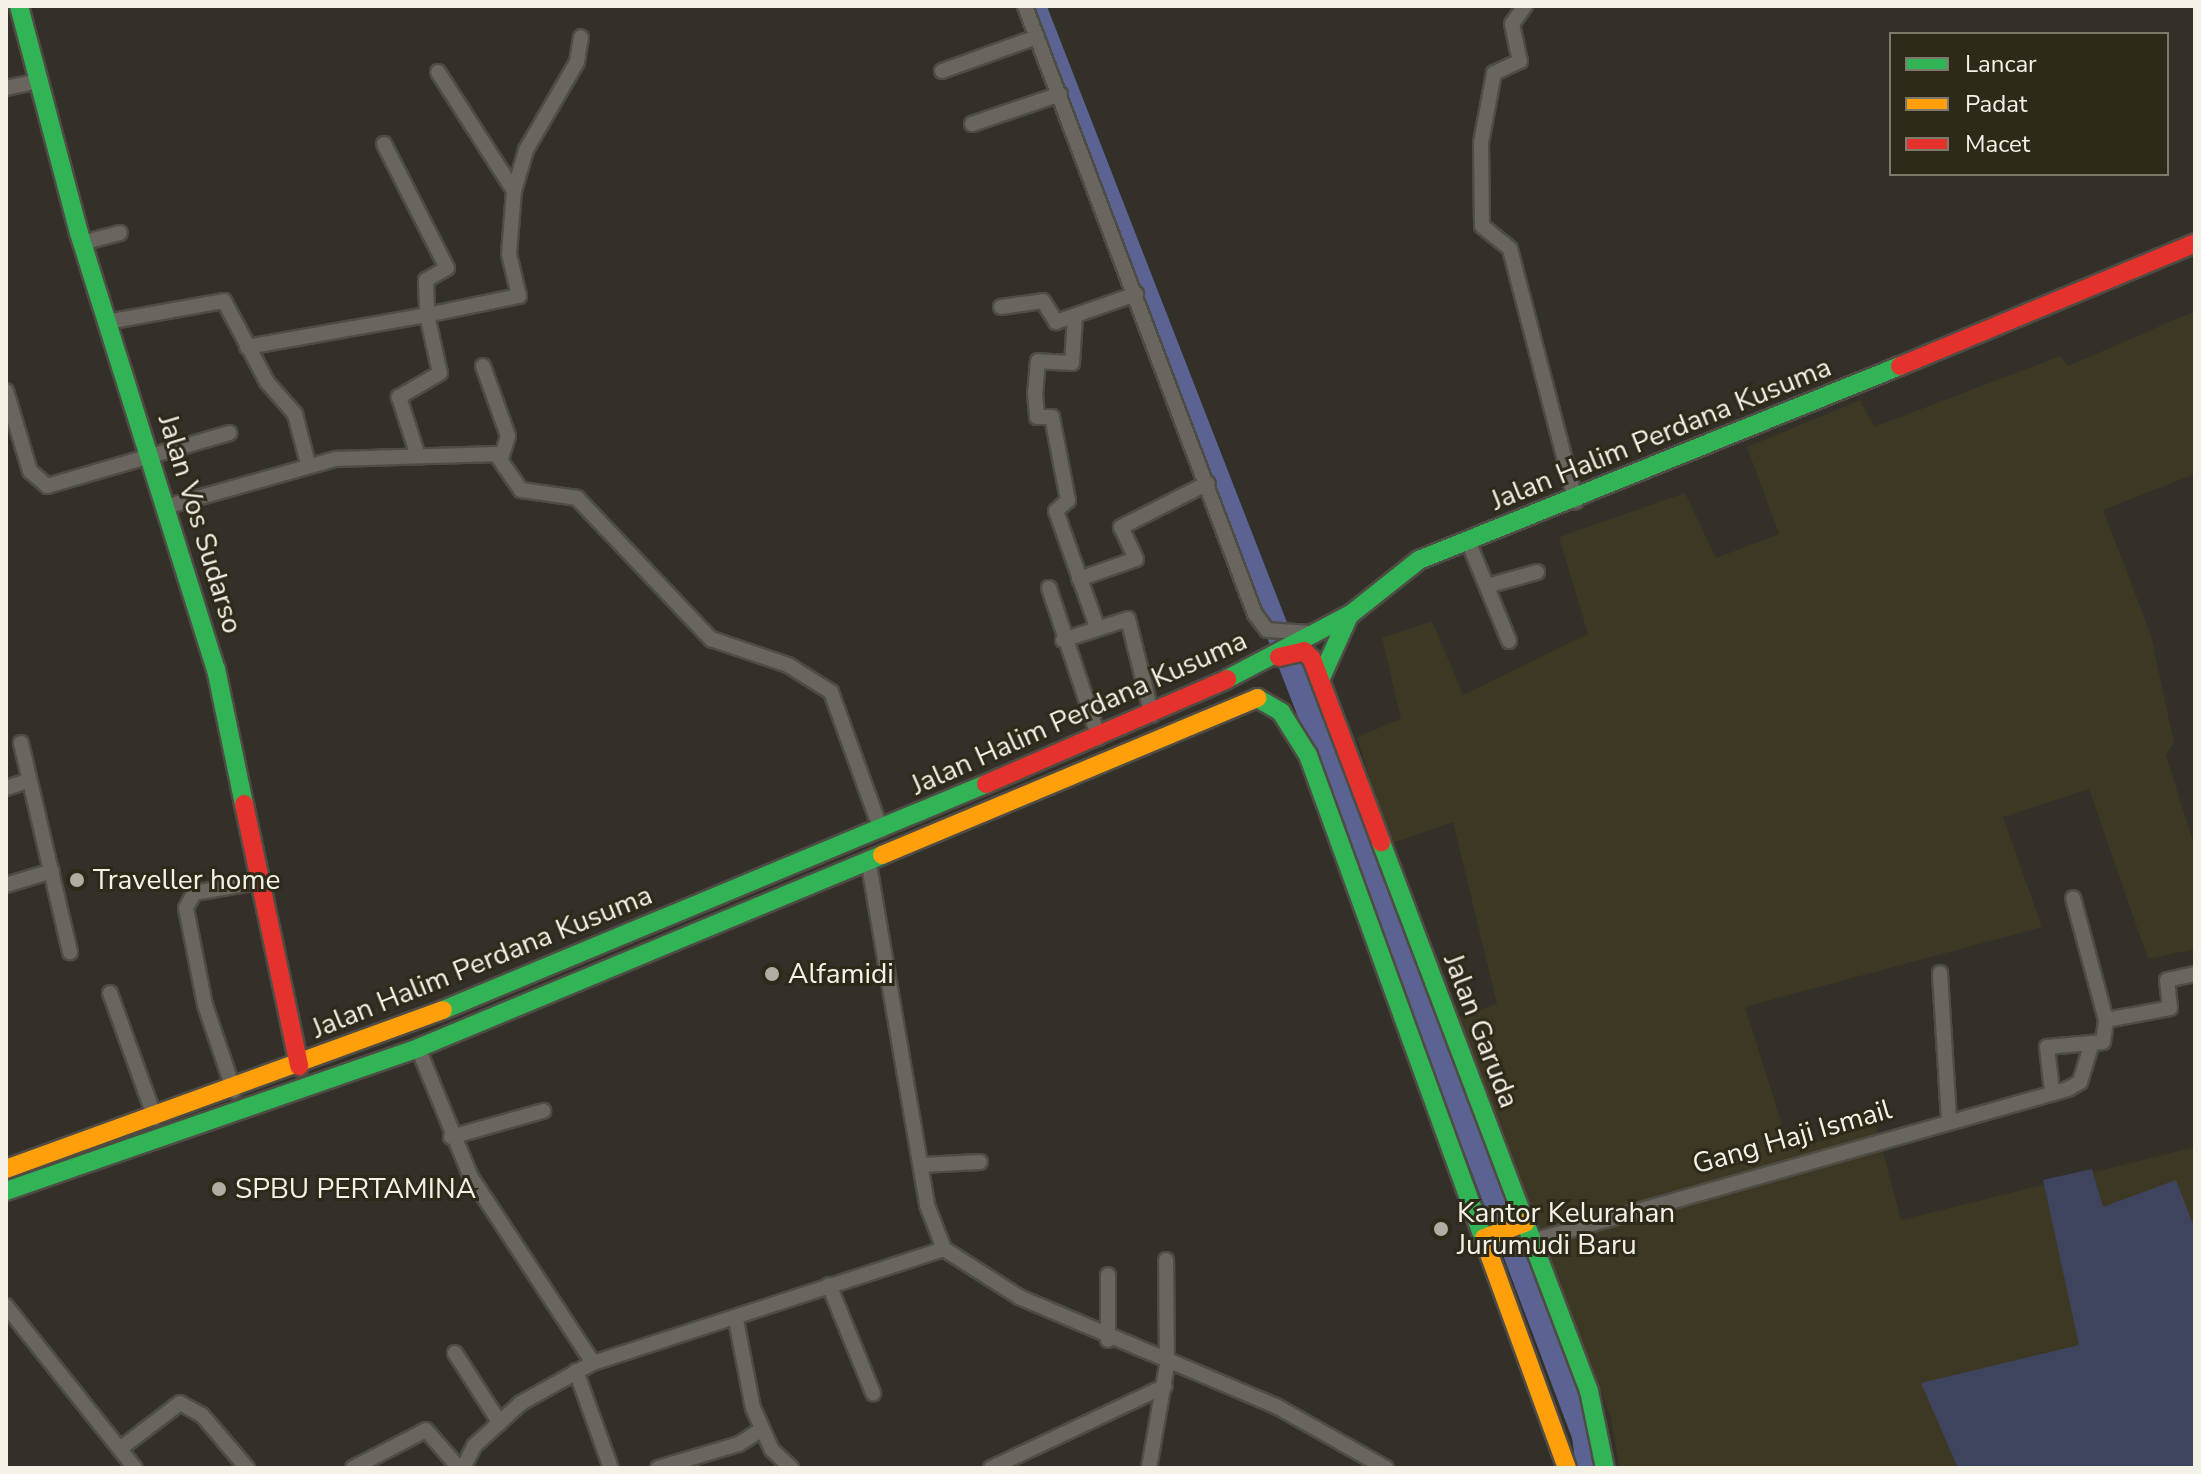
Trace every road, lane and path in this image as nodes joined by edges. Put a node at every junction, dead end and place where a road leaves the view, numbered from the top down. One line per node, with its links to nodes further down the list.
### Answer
1 (1025, 6): 5 (street)
2 (1525, 6): 31 (street)
3 (15, 8): 8 (main road, Jalan Vos Sudarso)
4 (581, 37): 13 (street)
5 (1037, 37): 6 (street); 10 (street)
6 (942, 71)
7 (438, 72): 13 (street)
8 (38, 81): 9 (street); 15 (main road, Jalan Vos Sudarso)
9 (6, 88)
10 (1060, 94): 11 (street); 17 (street)
11 (972, 124)
12 (384, 144): 19 (street)
13 (514, 191): 19 (street)
14 (120, 233): 15 (street)
15 (82, 243): 21 (main road, Jalan Vos Sudarso)
16 (2195, 243): 31 (main road, Jalan Halim Perdana Kusuma)
17 (1136, 294): 20 (street); 30 (street)
18 (1001, 307): 20 (street)
19 (427, 315): 22 (street); 26 (street)
20 (1075, 318): 35 (street)
21 (107, 322): 22 (street); 27 (main road, Jalan Vos Sudarso)
22 (247, 347): 29 (street)
23 (483, 366): 28 (street)
24 (6, 391): 27 (street)
25 (229, 433): 27 (street)
26 (417, 453): 28 (street); 29 (street)
27 (150, 457): 32 (main road, Jalan Vos Sudarso)
28 (501, 459): 49 (street)
29 (308, 464): 32 (street)
30 (1208, 483): 35 (street); 42 (street)
31 (1576, 502): 33 (main road, Jalan Halim Perdana Kusuma)
32 (165, 507): 52 (main road, Jalan Vos Sudarso)
33 (1468, 541): 36 (street); 38 (main road, Jalan Halim Perdana Kusuma)
34 (1537, 572): 36 (street)
35 (1079, 579): 39 (street)
36 (1487, 586): 41 (street)
37 (1049, 588): 40 (street)
38 (1351, 614): 42 (main road, Jalan Halim Perdana Kusuma); 43 (main road)
39 (1096, 624): 40 (street); 44 (street)
40 (1063, 640): 45 (street)
41 (1509, 641)
42 (1281, 651): 43 (main road, Jalan Garuda); 44 (main road, Jalan Halim Perdana Kusuma)
43 (1320, 680): 77 (main road, Jalan Garuda)
44 (1152, 715): 45 (main road, Jalan Halim Perdana Kusuma)
45 (1099, 738): 49 (main road, Jalan Halim Perdana Kusuma)
46 (21, 743): 47 (street)
47 (28, 781): 48 (street); 51 (street)
48 (6, 788)
49 (881, 830): 55 (main road, Jalan Halim Perdana Kusuma)
50 (868, 859): 56 (main road, Jalan Halim Perdana Kusuma); 74 (street); 78 (main road, Jalan Halim Perdana Kusuma)
51 (52, 871): 53 (street); 58 (street)
52 (257, 882): 66 (main road, Jalan Vos Sudarso); 67 (street)
53 (6, 885)
54 (2073, 898): 63 (street)
55 (714, 899): 56 (main road); 57 (main road, Jalan Halim Perdana Kusuma)
56 (724, 921): 59 (main road, Jalan Halim Perdana Kusuma)
57 (614, 939): 59 (main road); 66 (main road, Jalan Halim Perdana Kusuma)
58 (70, 952)
59 (624, 963): 65 (main road, Jalan Halim Perdana Kusuma)
60 (1940, 973): 71 (street)
61 (2195, 974): 63 (street)
62 (110, 993): 70 (street)
63 (2106, 1020): 64 (street)
64 (2091, 1047): 68 (street, Gang Haji Ismail); 68 (street)
65 (418, 1048): 72 (street); 76 (main road, Jalan Halim Perdana Kusuma)
66 (299, 1066): 67 (main road, Jalan Halim Perdana Kusuma)
67 (234, 1091): 70 (main road, Jalan Halim Perdana Kusuma)
68 (2052, 1092): 71 (street, Gang Haji Ismail)
69 (543, 1111): 72 (street)
70 (155, 1118): 75 (main road, Jalan Halim Perdana Kusuma)
71 (1949, 1120): 79 (street, Gang Haji Ismail)
72 (451, 1137): 88 (street)
73 (980, 1162): 74 (street)
74 (921, 1165): 80 (street)
75 (6, 1169)
76 (6, 1191)
77 (1519, 1225): 78 (main road); 79 (main road, Jalan Garuda)
78 (1488, 1236): 106 (main road)
79 (1532, 1241): 107 (main road, Jalan Garuda)
80 (944, 1249): 83 (street); 86 (street)
81 (1166, 1260): 89 (street)
82 (1108, 1275): 86 (street)
83 (829, 1285): 85 (street); 92 (street)
84 (6, 1306): 95 (street)
85 (736, 1320): 88 (street); 94 (street)
86 (1108, 1340): 89 (street)
87 (455, 1353): 93 (street)
88 (593, 1363): 90 (street)
89 (1167, 1365): 91 (street); 105 (street)
90 (576, 1371): 93 (street); 100 (street)
91 (1165, 1386): 103 (street); 104 (street)
92 (873, 1393)
93 (500, 1423): 99 (street)
94 (762, 1429): 101 (street); 102 (street)
95 (121, 1448): 96 (street); 97 (street)
96 (135, 1468)
97 (247, 1468)
98 (353, 1468): 99 (street)
99 (461, 1468)
100 (611, 1468)
101 (658, 1468)
102 (791, 1468)
103 (991, 1468)
104 (1149, 1468)
105 (1386, 1468)
106 (1567, 1468)
107 (1605, 1468)

